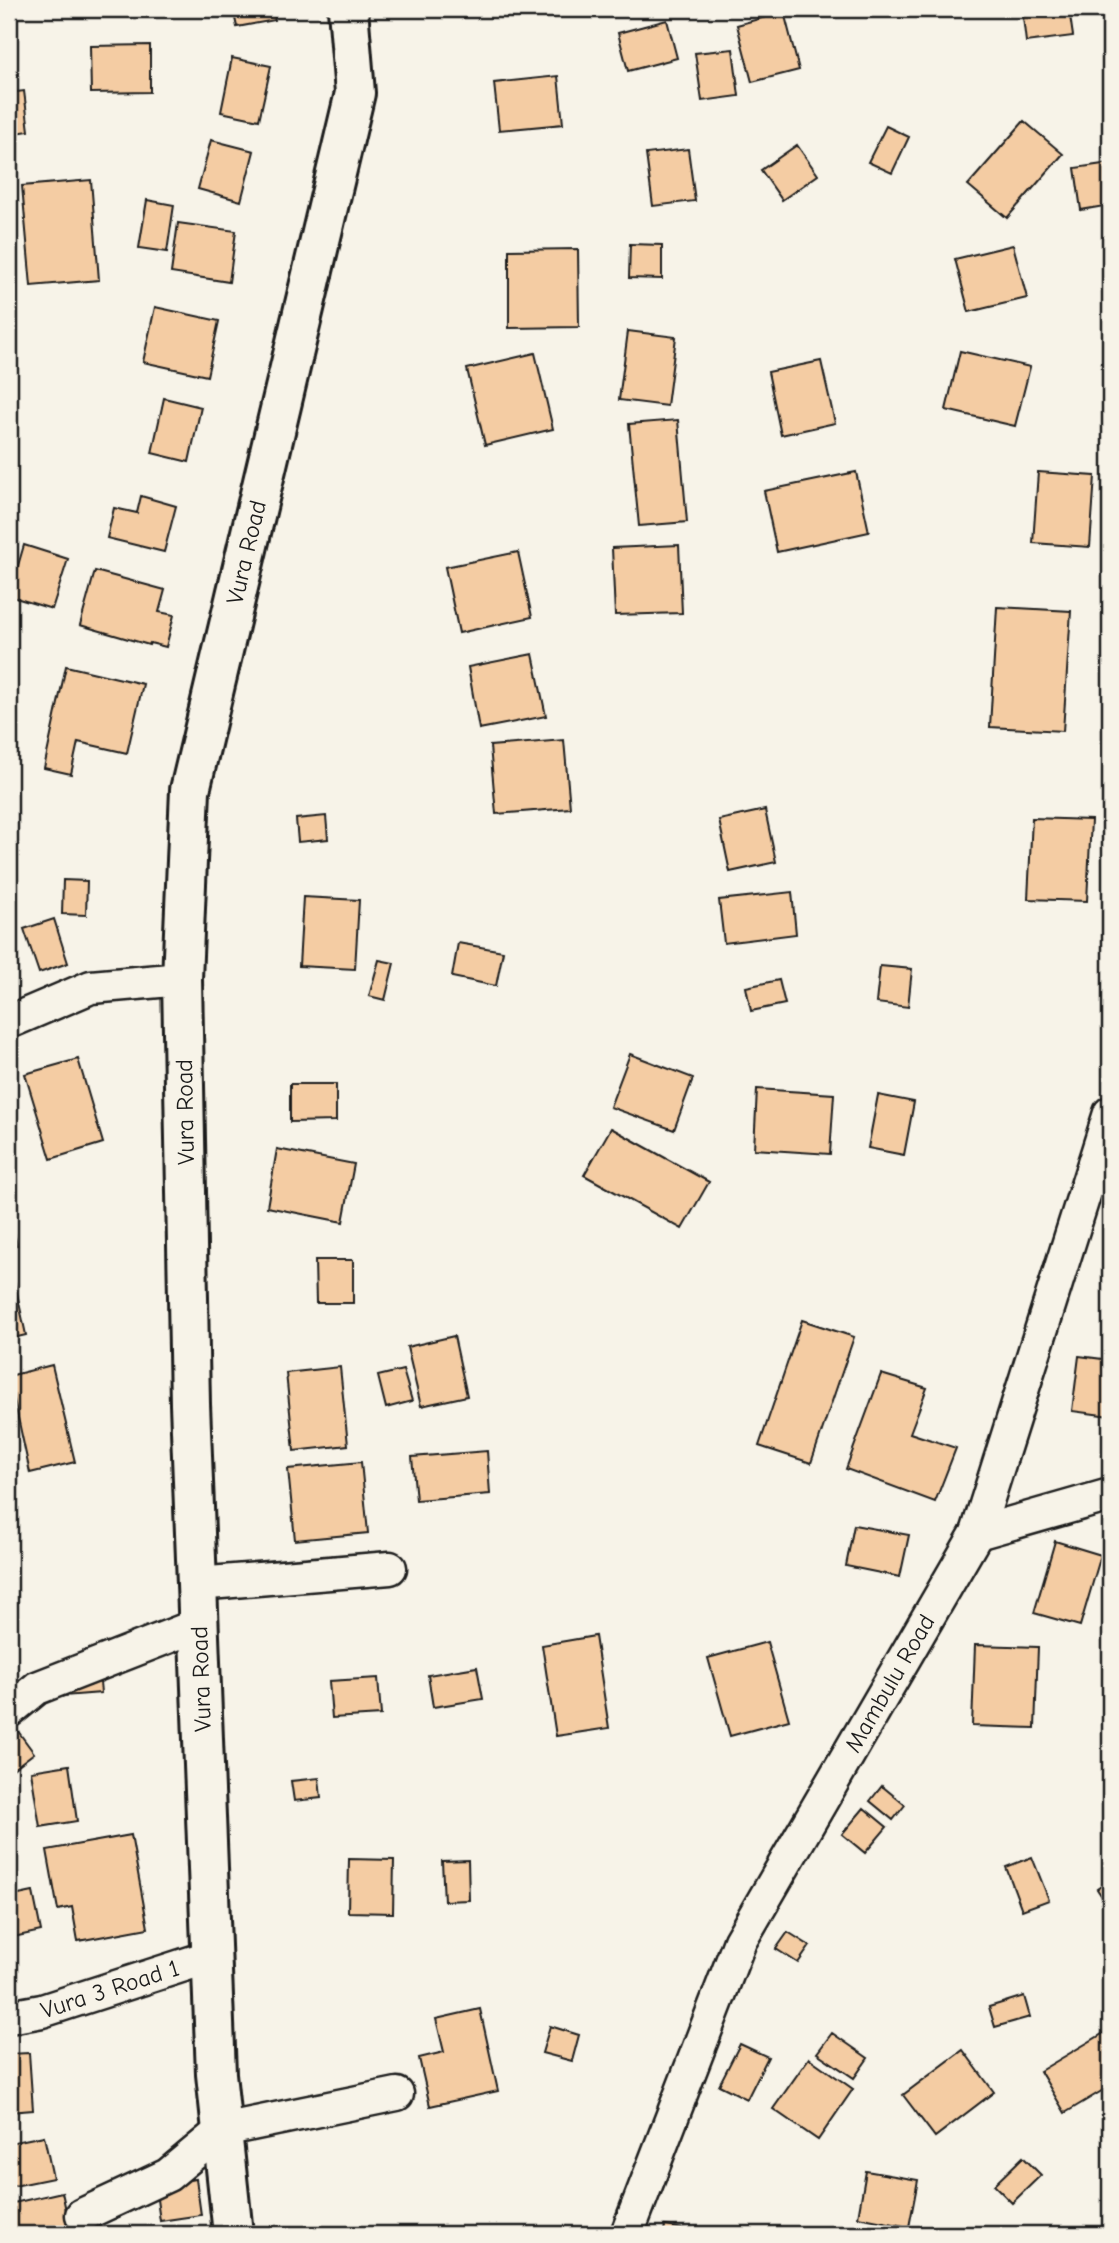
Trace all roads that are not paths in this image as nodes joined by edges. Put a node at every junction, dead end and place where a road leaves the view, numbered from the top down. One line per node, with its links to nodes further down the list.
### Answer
1 (348, 9): 2 (street, Vura Road)
2 (182, 979): 3 (street); 8 (street, Vura Road)
3 (9, 1022)
4 (1110, 1113): 6 (street, Mambulu Road)
5 (1110, 1495): 6 (street)
6 (977, 1533): 17 (street, Mambulu Road)
7 (390, 1568): 8 (street)
8 (197, 1584): 9 (street, Vura Road)
9 (198, 1625): 10 (street); 11 (street, Vura Road)
10 (9, 1712)
11 (212, 1956): 12 (street, Vura 3 Road 1); 14 (street, Vura Road)
12 (9, 2017)
13 (397, 2094): 14 (street)
14 (222, 2130): 15 (street); 16 (street, Vura Road)
15 (82, 2215)
16 (233, 2234)
17 (627, 2234)

